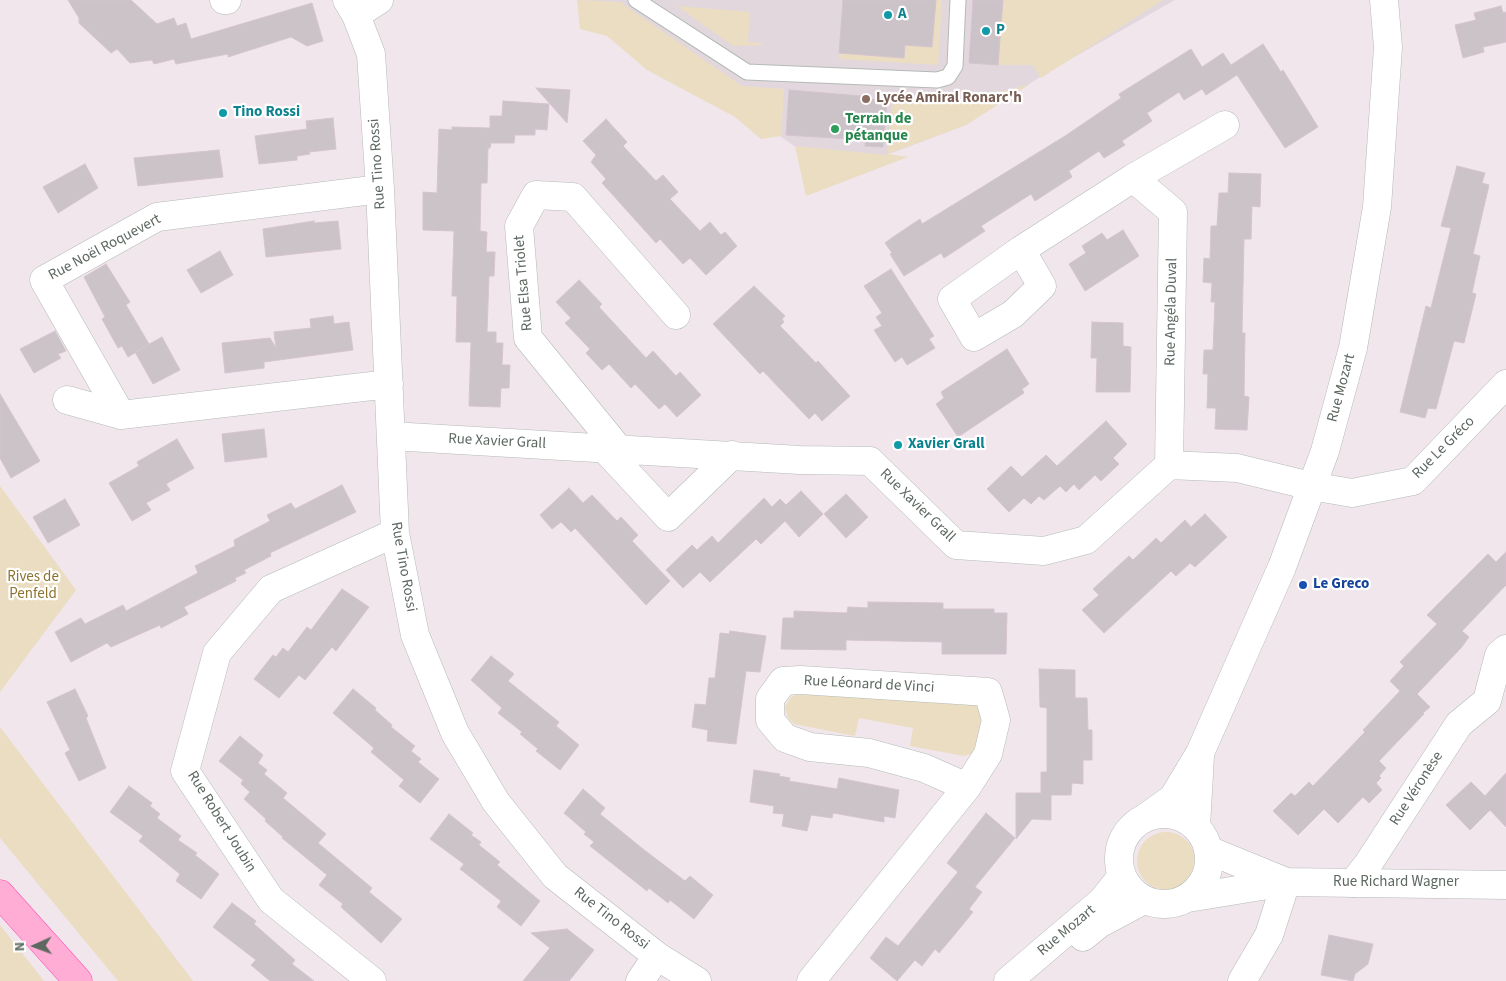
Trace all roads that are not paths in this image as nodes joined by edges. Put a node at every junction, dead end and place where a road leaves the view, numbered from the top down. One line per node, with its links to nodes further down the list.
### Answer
1 (379, 0): 5 (street, Rue Tino Rossi)
2 (636, 0): 3 (lane)
3 (958, 0)
4 (1384, 0): 19 (street, Rue Mozart)
5 (352, 8): 8 (street, Rue Tino Rossi)
6 (1225, 124): 7 (street)
7 (1134, 178): 9 (street); 18 (street, Rue Angéla Duval)
8 (380, 189): 11 (street, Rue Tino Rossi); 14 (street, Rue Noël Roquevert)
9 (1021, 250)
10 (676, 315): 16 (street, Rue Elsa Triolet)
11 (389, 384): 14 (street); 15 (street, Rue Tino Rossi)
12 (1506, 384): 19 (street, Rue Le Gréco)
13 (67, 400): 14 (street)
14 (121, 415)
15 (391, 436): 16 (street, Rue Xavier Grall); 20 (street, Rue Tino Rossi)
16 (610, 447): 17 (street, Rue Xavier Grall); 17 (street)
17 (732, 455): 18 (street, Rue Xavier Grall)
18 (1169, 465): 19 (street)
19 (1311, 486): 23 (street, Rue Mozart)
20 (395, 533): 34 (street, Rue Tino Rossi); 37 (street, Rue Robert Joubin)
21 (1506, 649): 22 (street, Rue Véronèse)
22 (1497, 702): 29 (street, Rue Véronèse)
23 (1200, 753): 25 (street, Rue Mozart); 26 (street, Rue Mozart)
24 (967, 787): 24 (street, Rue Léonard de Vinci); 40 (street, Rue Léonard de Vinci)
25 (1145, 818): 26 (street); 27 (street)
26 (1202, 838): 28 (street, Rue Richard Wagner); 32 (street)
27 (1122, 876): 33 (street); 41 (street, Rue Mozart)
28 (1286, 882): 29 (street, Rue Richard Wagner); 32 (street, Rue Richard Wagner); 43 (street)
29 (1353, 883): 30 (street, Rue Richard Wagner)
30 (1506, 885)
31 (0, 895): 35 (main road); 36 (main road)
32 (1188, 898): 33 (street)
33 (1144, 900): 42 (street, Rue Mozart)
34 (657, 956): 38 (street); 39 (street, Rue Tino Rossi)
35 (65, 981)
36 (78, 981)
37 (372, 981)
38 (640, 981)
39 (697, 981)
40 (811, 981)
41 (1008, 981)
42 (1033, 981)
43 (1242, 981)

